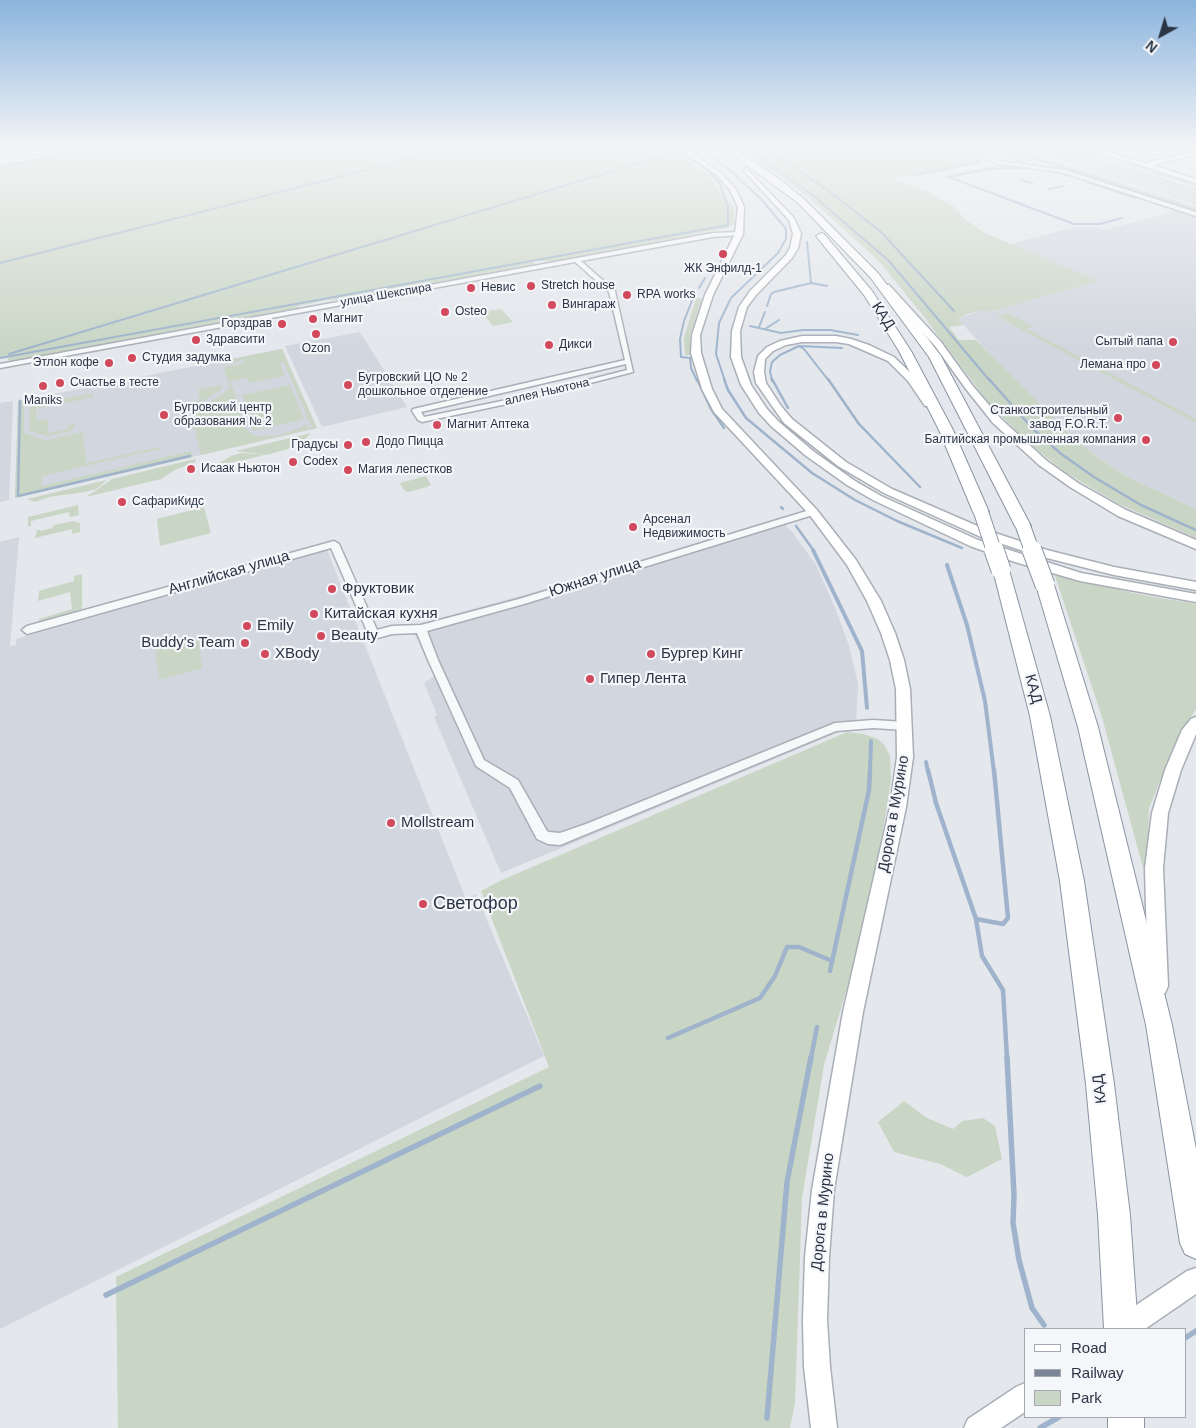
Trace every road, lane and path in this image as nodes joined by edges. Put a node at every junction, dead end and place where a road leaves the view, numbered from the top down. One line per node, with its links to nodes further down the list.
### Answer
1 (741, 214): 4 (main road, Дорога в Мурино)
2 (787, 214): 17 (main road)
3 (814, 214): 10 (highway, КАД)
4 (741, 221): 6 (main road, Дорога в Мурино); 7 (street)
5 (814, 228): 13 (highway, КАД)
6 (739, 234): 7 (street); 8 (main road, Дорога в Мурино)
7 (713, 235): 8 (street); 9 (street, улица Шекспира)
8 (734, 244): 14 (main road, Дорога в Мурино)
9 (576, 260): 11 (street); 12 (street, улица Шекспира)
10 (874, 275): 15 (main road); 23 (highway, КАД, bridge)
11 (628, 361): 11 (street, аллея Ньютона)
12 (0, 366)
13 (946, 430): 16 (main road); 26 (highway, КАД, bridge)
14 (813, 512): 18 (street, Южная улица); 22 (main road, Дорога в Мурино)
15 (1196, 544)
16 (1196, 586)
17 (1196, 598)
18 (421, 629): 20 (street, Южная улица); 22 (street)
19 (27, 630): 20 (street, Английская улица)
20 (374, 635)
21 (1196, 723): 23 (main road)
22 (905, 726): 29 (main road, Дорога в Мурино)
23 (1160, 1025): 24 (highway, КАД)
24 (1196, 1243)
25 (1196, 1280): 27 (main road)
26 (1122, 1328)
27 (1124, 1328)
28 (1024, 1397): 30 (main road)
29 (824, 1428)
30 (977, 1428)

